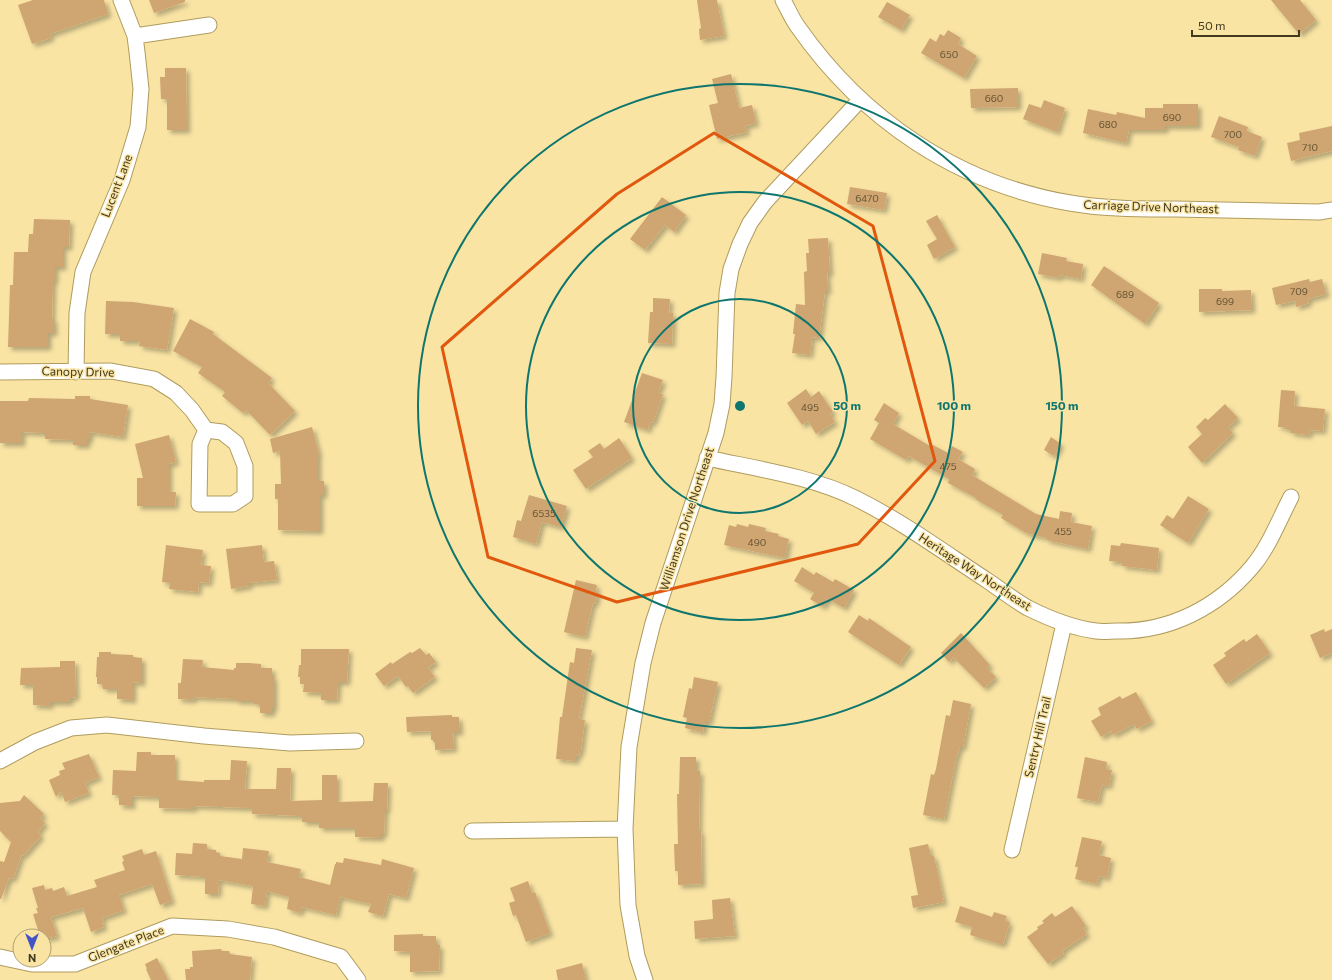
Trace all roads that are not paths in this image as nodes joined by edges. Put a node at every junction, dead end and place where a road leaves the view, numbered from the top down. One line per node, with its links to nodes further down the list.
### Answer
1 (121, 0): 4 (street, Lucent Lane)
2 (783, 0): 5 (street, Carriage Drive Northeast)
3 (209, 24): 4 (street)
4 (135, 36): 8 (street, Lucent Lane)
5 (860, 100): 6 (street, Carriage Drive Northeast); 10 (street, Williamson Drive Northeast)
6 (1332, 210)
7 (0, 372): 8 (street, Canopy Drive)
8 (76, 372): 9 (street, Canopy Drive)
9 (206, 430): 9 (street)
10 (707, 458): 12 (street, Heritage Way Northeast); 15 (street, Williamson Drive Northeast)
11 (1290, 497): 12 (street, Heritage Way Northeast)
12 (1064, 624): 17 (street, Sentry Hill Trail)
13 (356, 740): 14 (street)
14 (0, 761)
15 (625, 829): 16 (street); 20 (street, Williamson Drive Northeast)
16 (472, 831)
17 (1012, 850)
18 (0, 957): 19 (street, Glengate Place)
19 (358, 980)
20 (645, 980)

